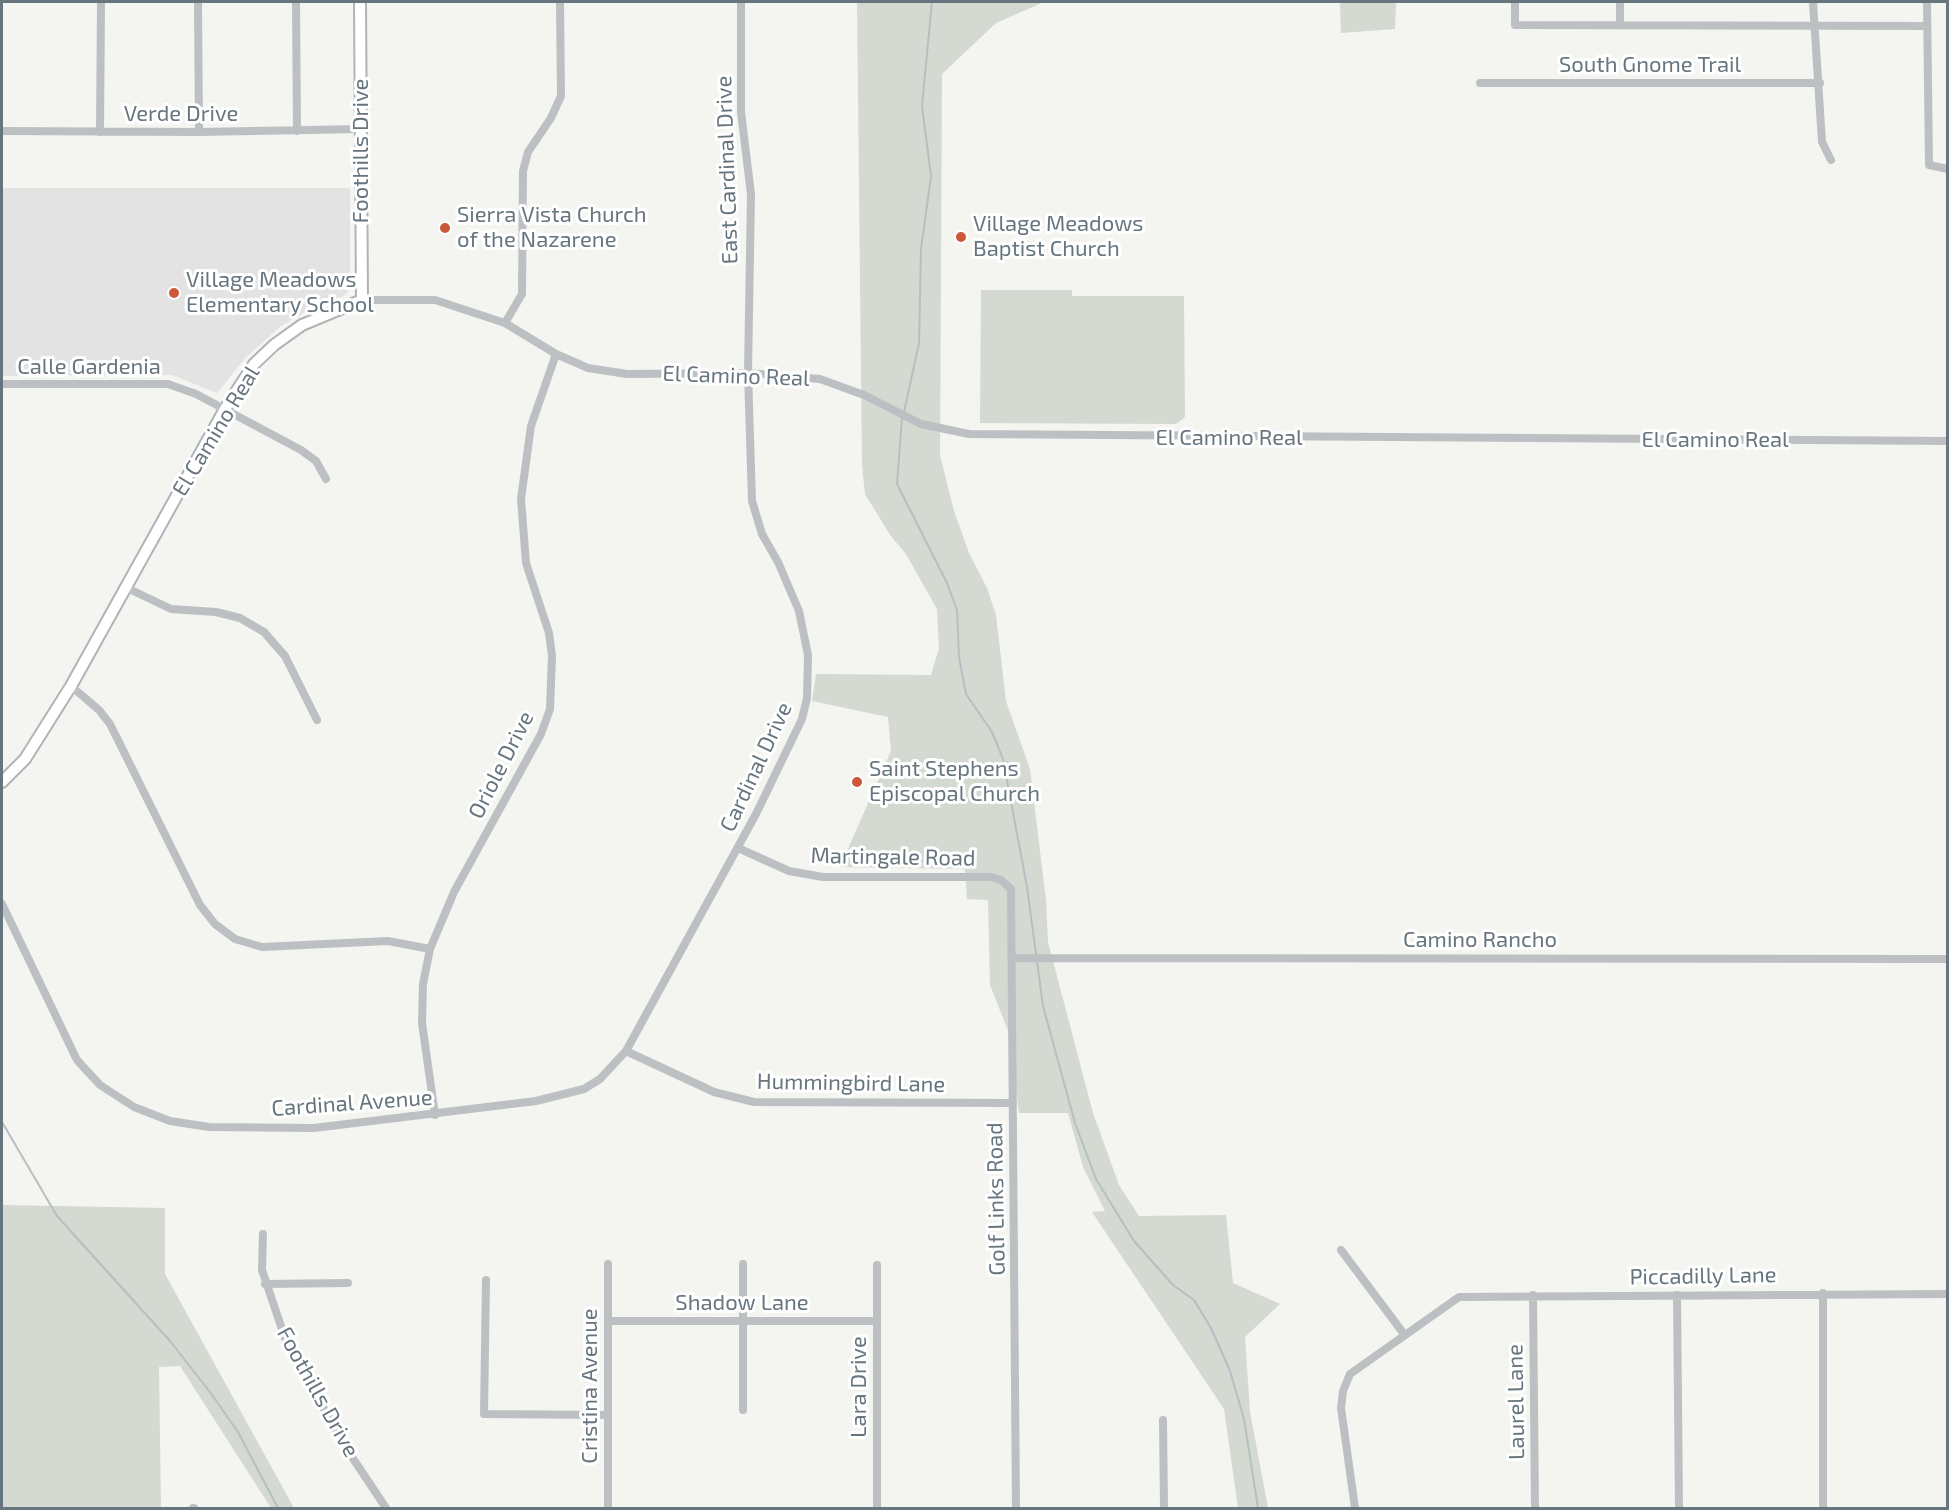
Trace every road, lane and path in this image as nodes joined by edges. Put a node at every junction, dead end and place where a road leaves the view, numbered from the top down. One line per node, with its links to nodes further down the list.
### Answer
1 (100, 2): 19 (street)
2 (198, 2): 20 (street)
3 (296, 2): 17 (street)
4 (360, 2): 16 (street, Foothills Drive)
5 (560, 2): 24 (street)
6 (741, 2): 26 (street, East Cardinal Drive)
7 (1515, 2): 11 (street)
8 (1620, 2): 11 (street)
9 (1813, 2): 12 (street)
10 (1927, 2): 13 (street)
11 (1620, 24): 12 (street)
12 (1816, 26): 13 (street); 15 (street)
13 (1927, 26): 22 (street)
14 (1480, 83): 15 (street, South Gnome Trail)
15 (1820, 83): 21 (street)
16 (361, 129): 17 (street, Verde Drive); 23 (street, Foothills Drive)
17 (297, 130): 20 (street, Verde Drive)
18 (2, 131): 19 (street, Verde Drive)
19 (100, 132): 20 (street, Verde Drive)
20 (199, 132)
21 (1831, 160)
22 (1947, 169)
23 (362, 300): 24 (street, El Camino Real); 28 (street, El Camino Real)
24 (505, 323): 25 (street, El Camino Real)
25 (556, 354): 26 (street, El Camino Real); 38 (street, Oriole Drive)
26 (748, 373): 29 (street, El Camino Real); 35 (street, Cardinal Drive)
27 (2, 384): 28 (street, Calle Gardenia)
28 (225, 409): 30 (street, Calle Gardenia); 31 (street, El Camino Real)
29 (1947, 441)
30 (326, 479)
31 (125, 586): 32 (street, El Camino Real); 33 (street)
32 (71, 686): 34 (street, El Camino Real); 38 (street)
33 (317, 720)
34 (2, 782)
35 (738, 848): 36 (street, Martingale Road); 41 (street, Cardinal Drive)
36 (1011, 889): 39 (street, Golf Links Road)
37 (2, 904): 43 (street, Cardinal Avenue)
38 (430, 949): 43 (street, Oriole Drive)
39 (1012, 958): 40 (street, Camino Rancho); 42 (street, Golf Links Road)
40 (1947, 959)
41 (626, 1051): 42 (street, Hummingbird Lane); 43 (street, Cardinal Avenue)
42 (1013, 1103): 66 (street, Golf Links Road)
43 (435, 1115)
44 (262, 1233): 51 (street, Foothills Drive)
45 (1341, 1250): 59 (street)
46 (608, 1264): 56 (street, Cristina Avenue)
47 (743, 1264): 57 (street)
48 (877, 1265): 58 (street, Lara Drive)
49 (486, 1280): 61 (street)
50 (348, 1283): 51 (street)
51 (265, 1284): 63 (street, Foothills Drive)
52 (1822, 1293): 53 (street, Piccadilly Lane); 55 (street, Piccadilly Lane); 71 (street)
53 (1947, 1294)
54 (1533, 1295): 55 (street, Piccadilly Lane); 59 (street, Piccadilly Lane); 69 (street, Laurel Lane)
55 (1677, 1295): 70 (street)
56 (608, 1321): 57 (street, Shadow Lane); 61 (street, Cristina Avenue)
57 (743, 1321): 58 (street, Shadow Lane); 60 (street)
58 (877, 1321): 65 (street, Lara Drive)
59 (1404, 1334): 68 (street)
60 (743, 1410)
61 (608, 1415): 64 (street, Cristina Avenue)
62 (1163, 1420): 67 (street)
63 (386, 1509)
64 (608, 1509)
65 (878, 1509)
66 (1016, 1509)
67 (1164, 1509)
68 (1355, 1509)
69 (1535, 1509)
70 (1679, 1509)
71 (1823, 1509)

